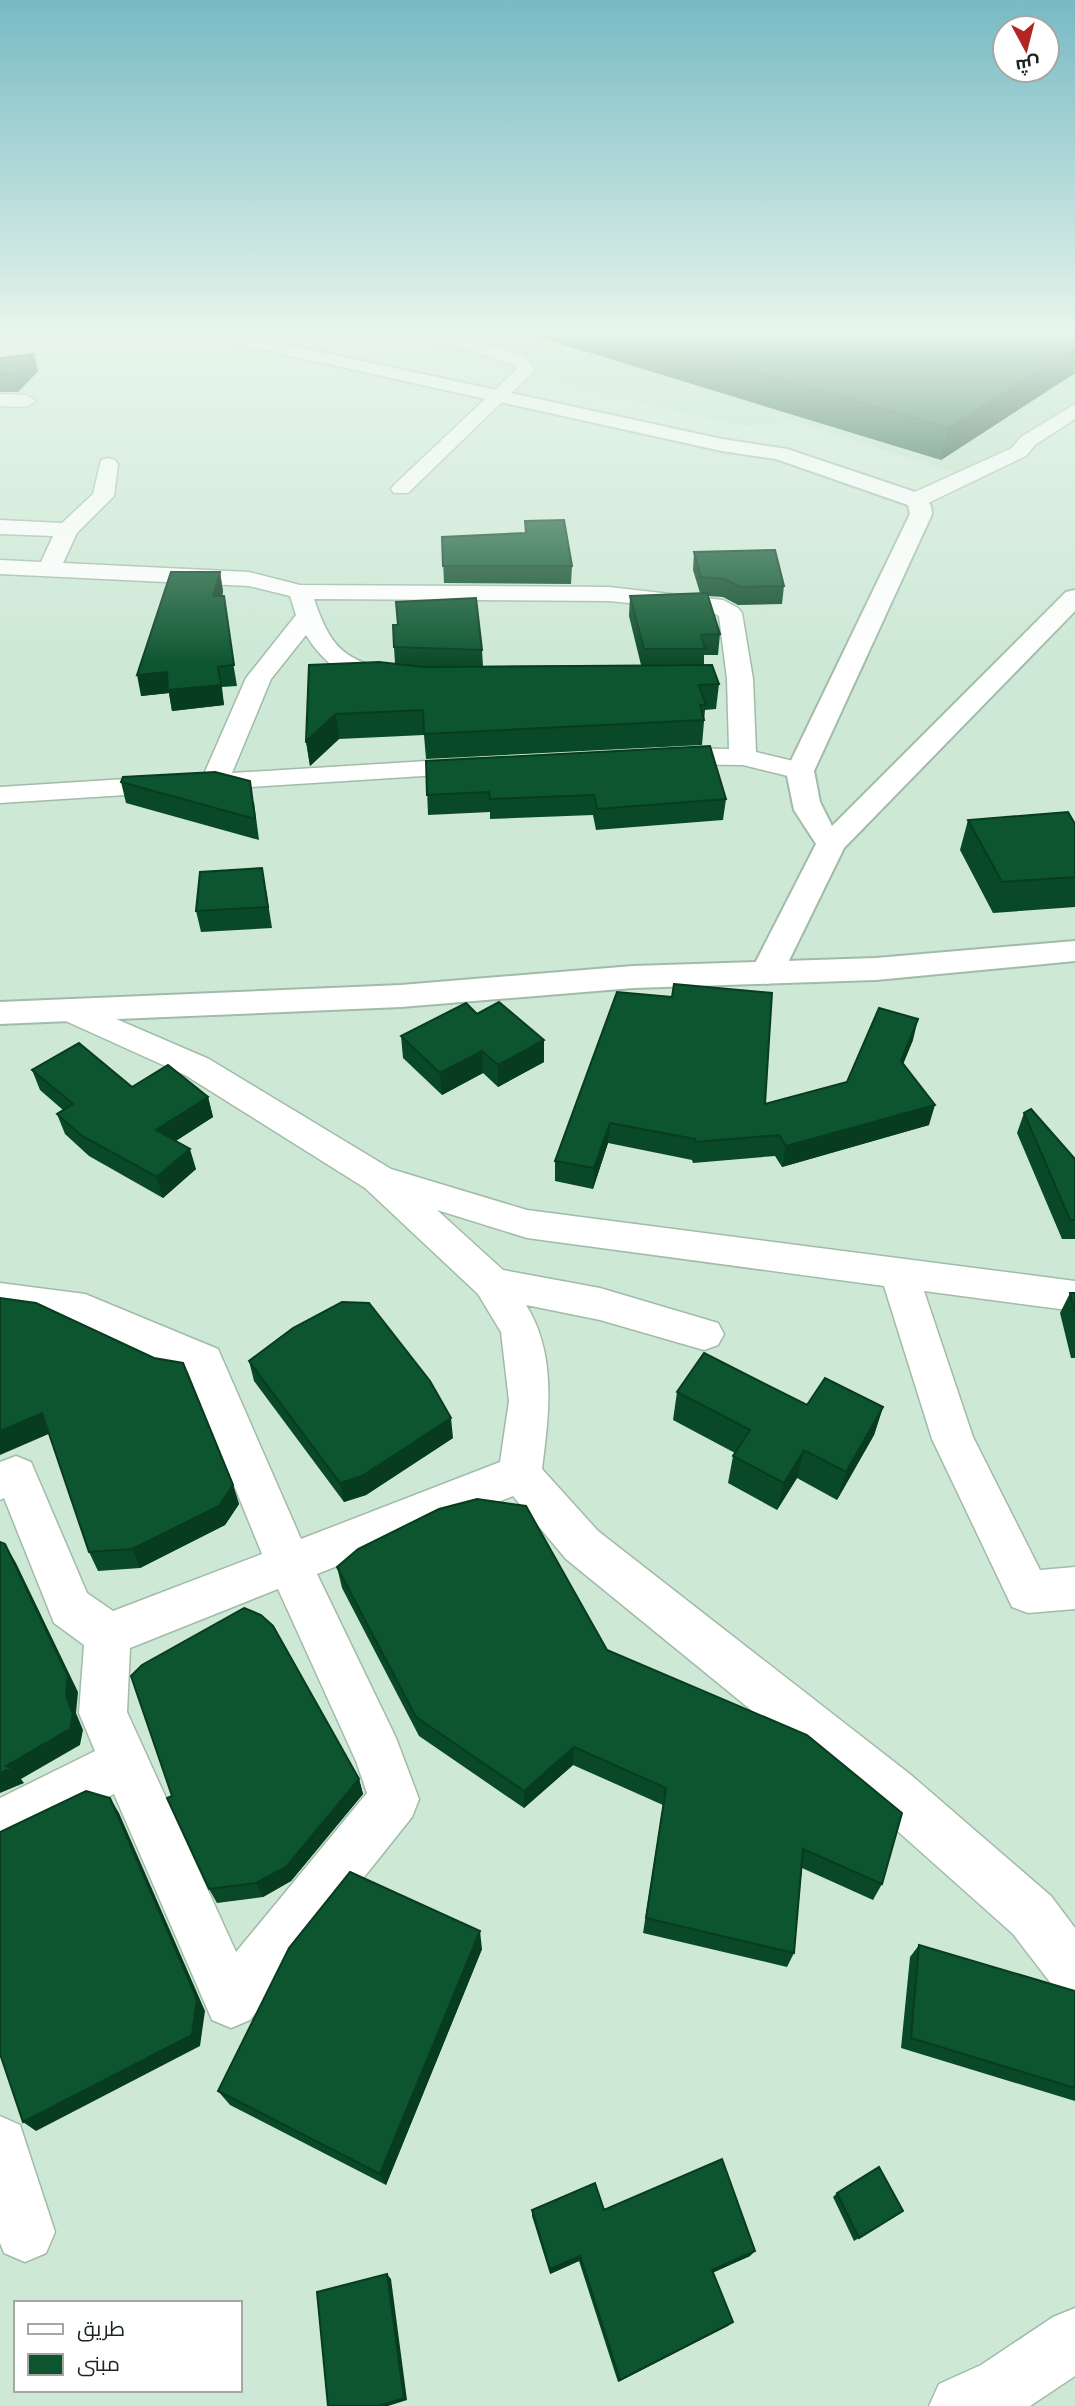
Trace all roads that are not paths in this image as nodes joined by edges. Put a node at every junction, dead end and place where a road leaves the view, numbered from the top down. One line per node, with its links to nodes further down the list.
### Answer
1 (449, 442): 7 (street)
2 (710, 442): 5 (street)
3 (762, 442): 5 (street)
4 (1028, 442): 8 (street)
5 (780, 453): 8 (street)
6 (108, 464): 10 (street)
7 (401, 489)
8 (916, 500): 22 (street)
9 (0, 527): 10 (street)
10 (67, 530): 12 (street)
11 (0, 567): 12 (street)
12 (49, 569): 13 (street)
13 (300, 592): 15 (street); 17 (street)
14 (1075, 597): 25 (street)
15 (308, 616): 18 (street); 23 (street)
16 (713, 679): 17 (street)
17 (740, 679): 19 (street)
18 (413, 680)
19 (743, 757): 20 (street); 22 (street)
20 (631, 758)
21 (506, 765): 23 (street)
22 (800, 771): 25 (street)
23 (215, 781): 24 (street)
24 (0, 795)
25 (831, 844): 27 (street)
26 (1075, 951): 27 (street)
27 (766, 973): 28 (street)
28 (70, 1010): 29 (street); 30 (street)
29 (0, 1013)
30 (377, 1178): 31 (street); 32 (street)
31 (898, 1273): 33 (street); 39 (street)
32 (492, 1283): 35 (street); 36 (street)
33 (1075, 1296)
34 (0, 1299): 38 (street)
35 (704, 1334)
36 (520, 1474): 38 (street); 43 (street)
37 (0, 1481): 40 (street)
38 (288, 1563): 40 (street); 41 (street)
39 (1075, 1588)
40 (108, 1635): 41 (street)
41 (126, 1762): 42 (street)
42 (0, 1825)
43 (1075, 1970)
44 (0, 2145): 45 (street)
45 (25, 2232)
46 (1075, 2339): 47 (street)
47 (961, 2406)

